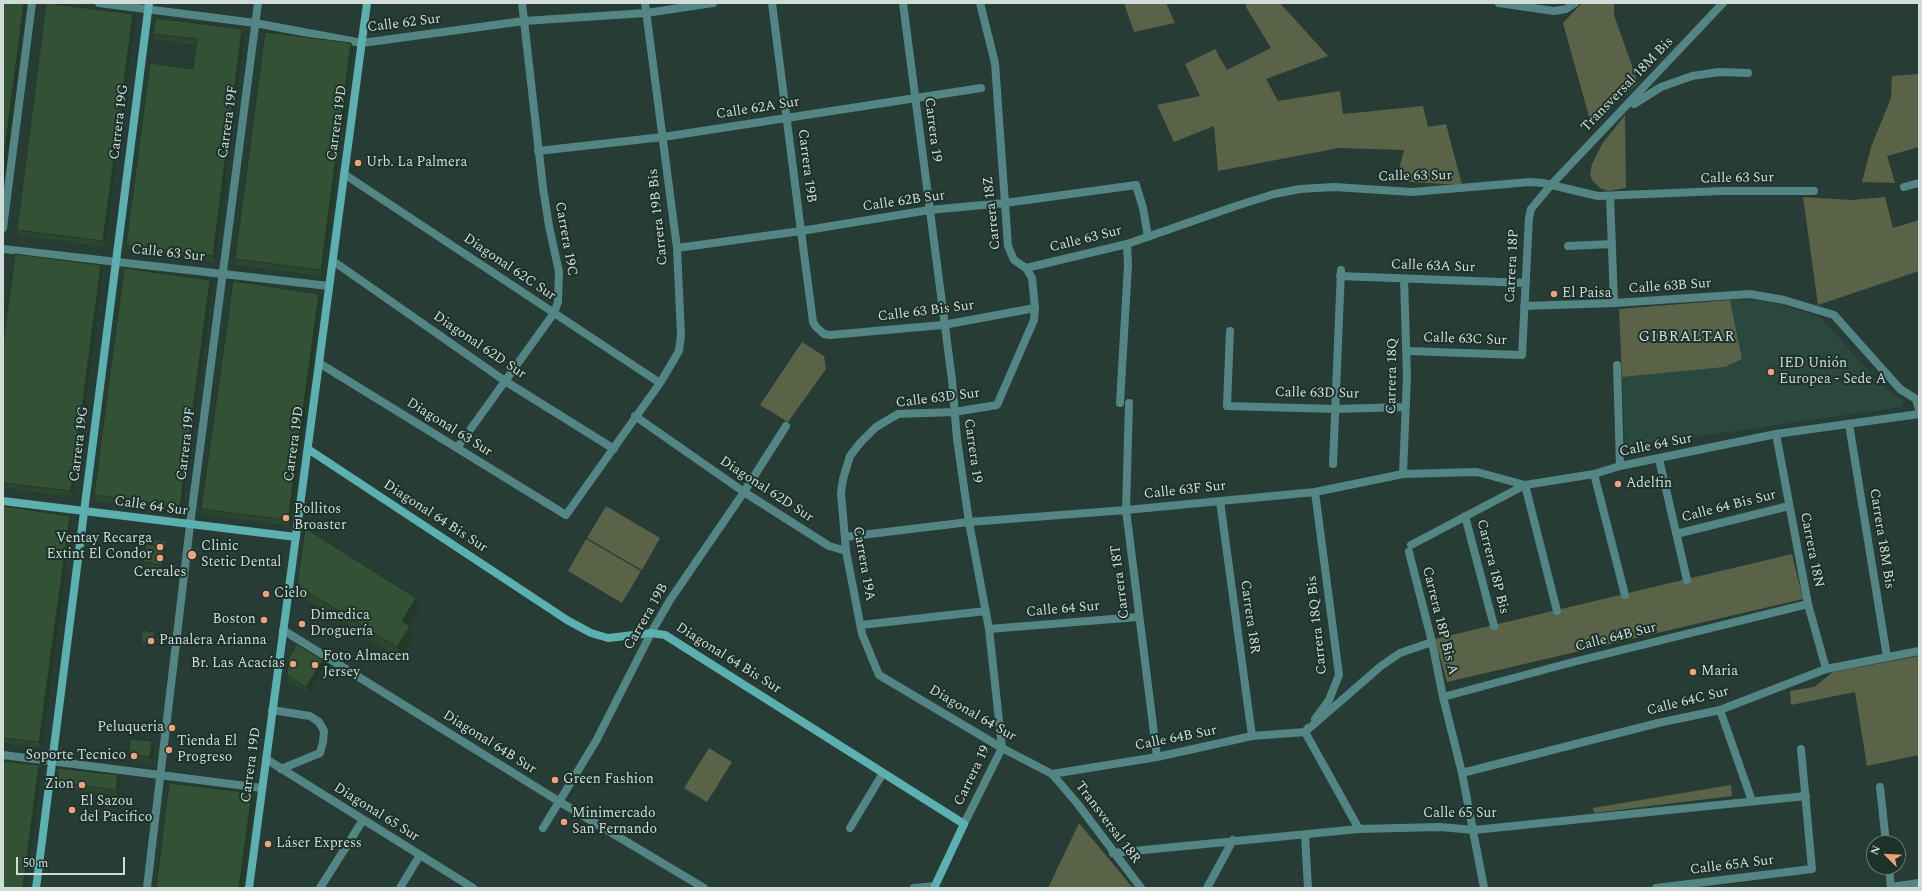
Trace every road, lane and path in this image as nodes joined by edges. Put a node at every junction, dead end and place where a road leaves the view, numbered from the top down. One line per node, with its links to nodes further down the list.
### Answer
1 (32, 3): 34 (street)
2 (99, 3): 14 (street, Calle 62 Sur)
3 (258, 3): 17 (street, Carrera 19F)
4 (367, 3): 18 (street, Carrera 19D)
5 (522, 3): 16 (street, Carrera 19C)
6 (645, 3): 15 (street, Carrera 19B Bis)
7 (713, 3): 15 (street, Calle 62 Sur)
8 (772, 3): 22 (street, Carrera 19B)
9 (903, 3): 21 (street, Carrera 19)
10 (980, 3): 32 (street, Carrera 18Z)
11 (1499, 3): 12 (street)
12 (1574, 3)
13 (1723, 3): 23 (street, Transversal 18M Bis)
14 (148, 6): 17 (street, Calle 62 Sur); 42 (street, Carrera 19G)
15 (646, 14): 16 (street, Calle 62 Sur); 24 (street, Carrera 19B Bis)
16 (524, 22): 18 (street, Calle 62 Sur); 25 (street, Carrera 19C)
17 (255, 23): 18 (street, Calle 62 Sur); 45 (street, Carrera 19F)
18 (362, 42): 26 (street, Carrera 19D)
19 (1748, 73): 23 (street)
20 (981, 88): 21 (street, Calle 62A Sur)
21 (915, 97): 22 (street, Calle 62A Sur); 33 (street, Carrera 19)
22 (787, 118): 24 (street, Calle 62A Sur); 35 (street, Carrera 19B)
23 (1616, 118): 28 (street, Transversal 18M Bis)
24 (663, 137): 25 (street, Calle 62A Sur); 40 (street, Carrera 19B Bis)
25 (538, 151): 52 (street, Carrera 19C)
26 (344, 174): 43 (street, Carrera 19D); 52 (street, Diagonal 62C Sur)
27 (1919, 183): 29 (street)
28 (1551, 185): 31 (street, Calle 63 Sur); 36 (street, Calle 63 Sur); 47 (street, Carrera 18P)
29 (1904, 187)
30 (1814, 191): 31 (street, Calle 63 Sur)
31 (1610, 196): 38 (street)
32 (1005, 203): 33 (street, Calle 62B Sur); 36 (street, Calle 62B Sur); 44 (street, Carrera 18Z)
33 (930, 210): 35 (street, Calle 62B Sur); 53 (street, Carrera 19)
34 (3, 228)
35 (801, 231): 40 (street, Calle 62B Sur); 55 (street, Carrera 19B)
36 (1148, 237): 37 (street, Calle 63 Sur)
37 (1127, 244): 44 (street, Calle 63 Sur); 63 (street)
38 (1612, 244): 39 (street); 49 (street)
39 (1568, 246)
40 (677, 248): 61 (street, Carrera 19B Bis)
41 (3, 249): 42 (street, Calle 63 Sur)
42 (116, 261): 45 (street, Calle 63 Sur); 91 (street, Carrera 19G)
43 (333, 261): 48 (street, Carrera 19D); 60 (street, Diagonal 62D Sur)
44 (1026, 268): 51 (street, Carrera 18Z)
45 (222, 273): 48 (street, Calle 63 Sur); 95 (street, Carrera 19F)
46 (1404, 279): 47 (street, Calle 63A Sur); 56 (street, Carrera 18Q); 67 (street, Calle 63A Sur)
47 (1526, 283): 50 (street, Carrera 18P)
48 (329, 286): 58 (street, Carrera 19D)
49 (1614, 303): 50 (street, Calle 63B Sur); 62 (street, Calle 63B Sur)
50 (1524, 306): 57 (street, Carrera 18P)
51 (1036, 308): 53 (street, Calle 63 Bis Sur); 65 (street, Carrera 18Z)
52 (554, 313): 60 (street, Carrera 19C); 61 (street, Diagonal 62C Sur)
53 (944, 325): 55 (street, Calle 63 Bis Sur); 69 (street, Carrera 19)
54 (1230, 330): 67 (street, Calle 63D Sur)
55 (819, 331)
56 (1407, 351): 57 (street, Calle 63C Sur); 66 (street, Carrera 18Q)
57 (1522, 355)
58 (319, 363): 75 (street, Diagonal 63 Sur); 76 (street, Carrera 19D)
59 (1617, 365): 81 (street)
60 (504, 381): 75 (street, Carrera 19C); 77 (street, Diagonal 62D Sur)
61 (660, 383): 71 (street, Carrera 19B Bis)
62 (1917, 398): 68 (street)
63 (1120, 403)
64 (1129, 403): 90 (street, Carrera 18T)
65 (997, 404): 69 (street, Calle 63D Sur)
66 (1406, 407): 67 (street, Calle 63D Sur); 82 (street, Carrera 18Q)
67 (1335, 409): 80 (street)
68 (1919, 409)
69 (954, 412): 78 (street, Calle 63D Sur); 94 (street, Carrera 19)
70 (1919, 414): 72 (street, Calle 64 Sur)
71 (635, 416): 77 (street, Carrera 19B Bis); 85 (street, Diagonal 62D Sur)
72 (1849, 424): 74 (street, Calle 64 Sur); 114 (street, Carrera 18M Bis)
73 (786, 426): 85 (street, Carrera 19B)
74 (1776, 434): 79 (street, Calle 64 Sur); 89 (street, Carrera 18N)
75 (457, 448): 92 (street, Diagonal 63 Sur)
76 (308, 449): 97 (street, Carrera 19D); 111 (street, Diagonal 64 Bis Sur)
77 (614, 449): 92 (street, Carrera 19B Bis)
78 (850, 456): 98 (street, Carrera 19A)
79 (1659, 459): 81 (street, Calle 64 Sur); 96 (street)
80 (1333, 464)
81 (1620, 466): 83 (street, Calle 64 Sur)
82 (1403, 474): 84 (street, Calle 63F Sur); 86 (street, Calle 63F Sur)
83 (1594, 474): 84 (street, Calle 64 Sur); 102 (street)
84 (1525, 485): 93 (street, Calle 64 Sur); 105 (street)
85 (744, 492): 100 (street, Diagonal 62D Sur); 111 (street, Carrera 19B)
86 (1315, 492): 88 (street, Calle 63F Sur); 120 (street, Carrera 18Q Bis)
87 (3, 501): 91 (street, Calle 64 Sur)
88 (1220, 501): 90 (street, Calle 63F Sur); 121 (street, Carrera 18R)
89 (1789, 506): 96 (street, Calle 64 Bis Sur); 103 (street, Carrera 18N)
90 (1126, 510): 94 (street, Calle 63F Sur); 106 (street, Carrera 18T)
91 (85, 511): 95 (street, Calle 64 Sur); 127 (street, Carrera 19G)
92 (566, 515)
93 (1465, 516): 99 (street, Calle 64 Sur); 108 (street, Carrera 18P Bis)
94 (969, 522): 98 (street, Calle 63F Sur); 104 (street, Carrera 19)
95 (190, 525): 97 (street, Calle 64 Sur); 132 (street, Carrera 19F)
96 (1676, 534): 101 (street)
97 (296, 537): 110 (street, Carrera 19D)
98 (845, 537): 100 (street, Carrera 19A)
99 (1410, 549): 112 (street, Carrera 18P Bis A)
100 (846, 551): 107 (street, Carrera 19A)
101 (1687, 580)
102 (1624, 595)
103 (1808, 604): 115 (street, Carrera 18N); 117 (street, Calle 64B Sur)
104 (986, 611): 107 (street); 109 (street, Carrera 19)
105 (1557, 611)
106 (1138, 617): 109 (street, Calle 64 Sur); 125 (street, Carrera 18T)
107 (860, 625): 116 (street, Carrera 19A)
108 (1494, 626)
109 (989, 629): 122 (street, Carrera 19)
110 (283, 630): 118 (street, Carrera 19D); 137 (street, Diagonal 64B Sur)
111 (651, 633): 129 (street, Diagonal 64 Bis Sur); 137 (street, Carrera 19B)
112 (1432, 642): 117 (street, Carrera 18P Bis A); 120 (street)
113 (1919, 651): 114 (street, Calle 64C Sur)
114 (1887, 657): 115 (street, Calle 64C Sur)
115 (1826, 669): 119 (street, Calle 64C Sur)
116 (879, 675): 122 (street, Diagonal 64 Sur)
117 (1443, 697): 130 (street)
118 (272, 710): 126 (street, Carrera 19D); 128 (street)
119 (1720, 710): 130 (street, Calle 64C Sur); 136 (street)
120 (1305, 732): 121 (street, Calle 64B Sur); 142 (street)
121 (1252, 736): 125 (street, Calle 64B Sur)
122 (1002, 748): 131 (street, Diagonal 64 Sur); 139 (street, Carrera 19)
123 (1801, 749): 135 (street)
124 (3, 755): 127 (street)
125 (1157, 757): 131 (street, Calle 64B Sur)
126 (266, 759): 128 (street, Diagonal 65 Sur); 134 (street, Carrera 19D)
127 (53, 762): 132 (street); 153 (street, Carrera 19G)
128 (282, 769): 138 (street, Diagonal 65 Sur)
129 (883, 773): 139 (street, Diagonal 64 Bis Sur); 141 (street)
130 (1462, 773): 143 (street)
131 (1052, 774): 147 (street, Transversal 18R)
132 (161, 776): 134 (street); 154 (street, Carrera 19F)
133 (1880, 787): 145 (street)
134 (262, 788): 155 (street, Carrera 19D)
135 (1806, 796): 136 (street, Calle 65 Sur); 152 (street, Calle 65A Sur)
136 (1752, 801): 143 (street, Calle 65 Sur)
137 (560, 802): 140 (street, Carrera 19B); 159 (street, Diagonal 64B Sur)
138 (363, 820): 148 (street, Diagonal 65 Sur); 156 (street)
139 (964, 824): 151 (street, Carrera 19)
140 (543, 828)
141 (850, 828)
142 (1359, 829): 143 (street, Calle 65 Sur); 144 (street, Calle 65 Sur)
143 (1474, 830): 164 (street)
144 (1305, 835): 146 (street, Calle 65 Sur); 163 (street)
145 (1885, 835)
146 (1233, 840): 147 (street, Calle 65 Sur); 162 (street)
147 (1113, 853): 161 (street, Transversal 18R)
148 (420, 855): 157 (street); 158 (street, Diagonal 65 Sur)
149 (1890, 875): 166 (street)
150 (1919, 883): 166 (street)
151 (934, 887): 160 (street)
152 (1666, 887): 165 (street, Calle 65A Sur)
153 (36, 888)
154 (147, 888)
155 (248, 888)
156 (320, 888)
157 (400, 888)
158 (473, 888)
159 (704, 888)
160 (914, 888)
161 (1141, 888)
162 (1207, 888)
163 (1308, 888)
164 (1484, 888)
165 (1656, 888)
166 (1891, 888)

